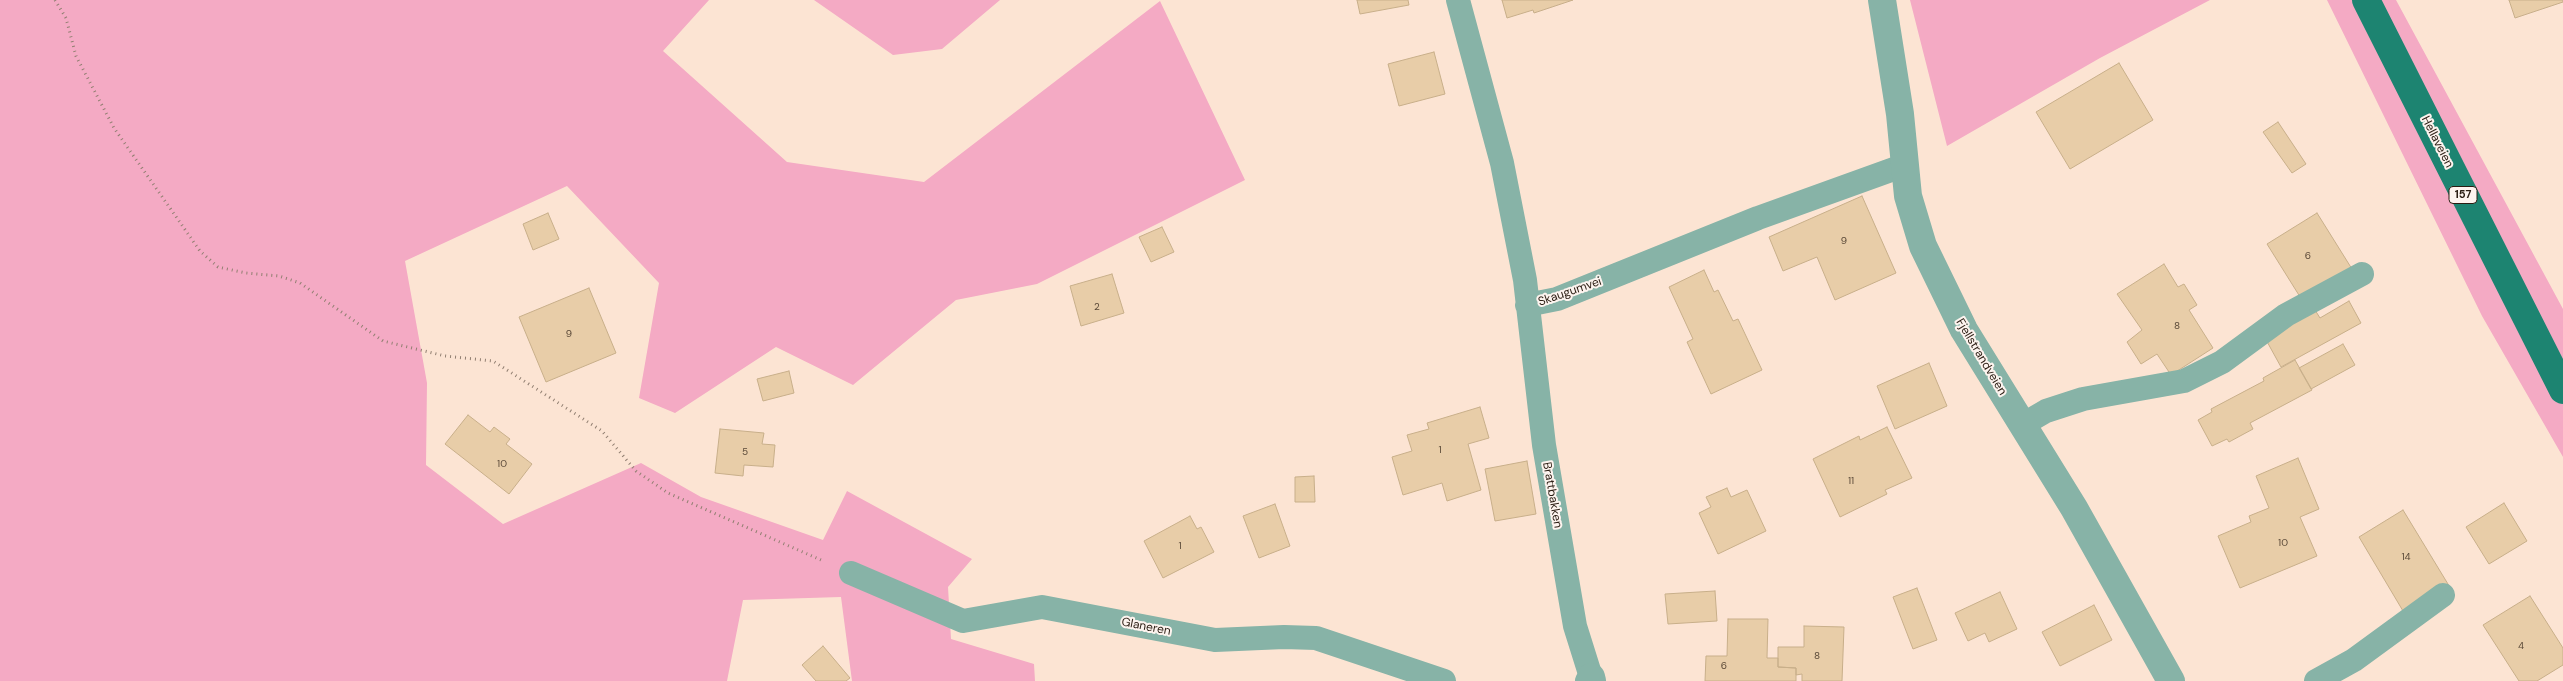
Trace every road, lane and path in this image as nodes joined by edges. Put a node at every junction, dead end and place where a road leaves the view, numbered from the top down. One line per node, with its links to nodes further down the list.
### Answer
1 (55, 0): 10 (path)
2 (1458, 0): 7 (lane, Skaugumvei)
3 (1882, 0): 5 (street, Fjellstrandveien)
4 (2366, 0): 8 (main road, Hellaveien / 157)
5 (1905, 165): 7 (lane, Skaugumvei); 9 (street, Fjellstrandveien)
6 (2362, 274): 9 (lane)
7 (1527, 305): 12 (lane, Brattbakken)
8 (2563, 390)
9 (2022, 425): 14 (street, Fjellstrandveien)
10 (852, 573): 13 (lane, Glaneren)
11 (2443, 595): 15 (lane)
12 (1590, 680)
13 (1444, 681)
14 (2171, 681)
15 (2316, 681)

